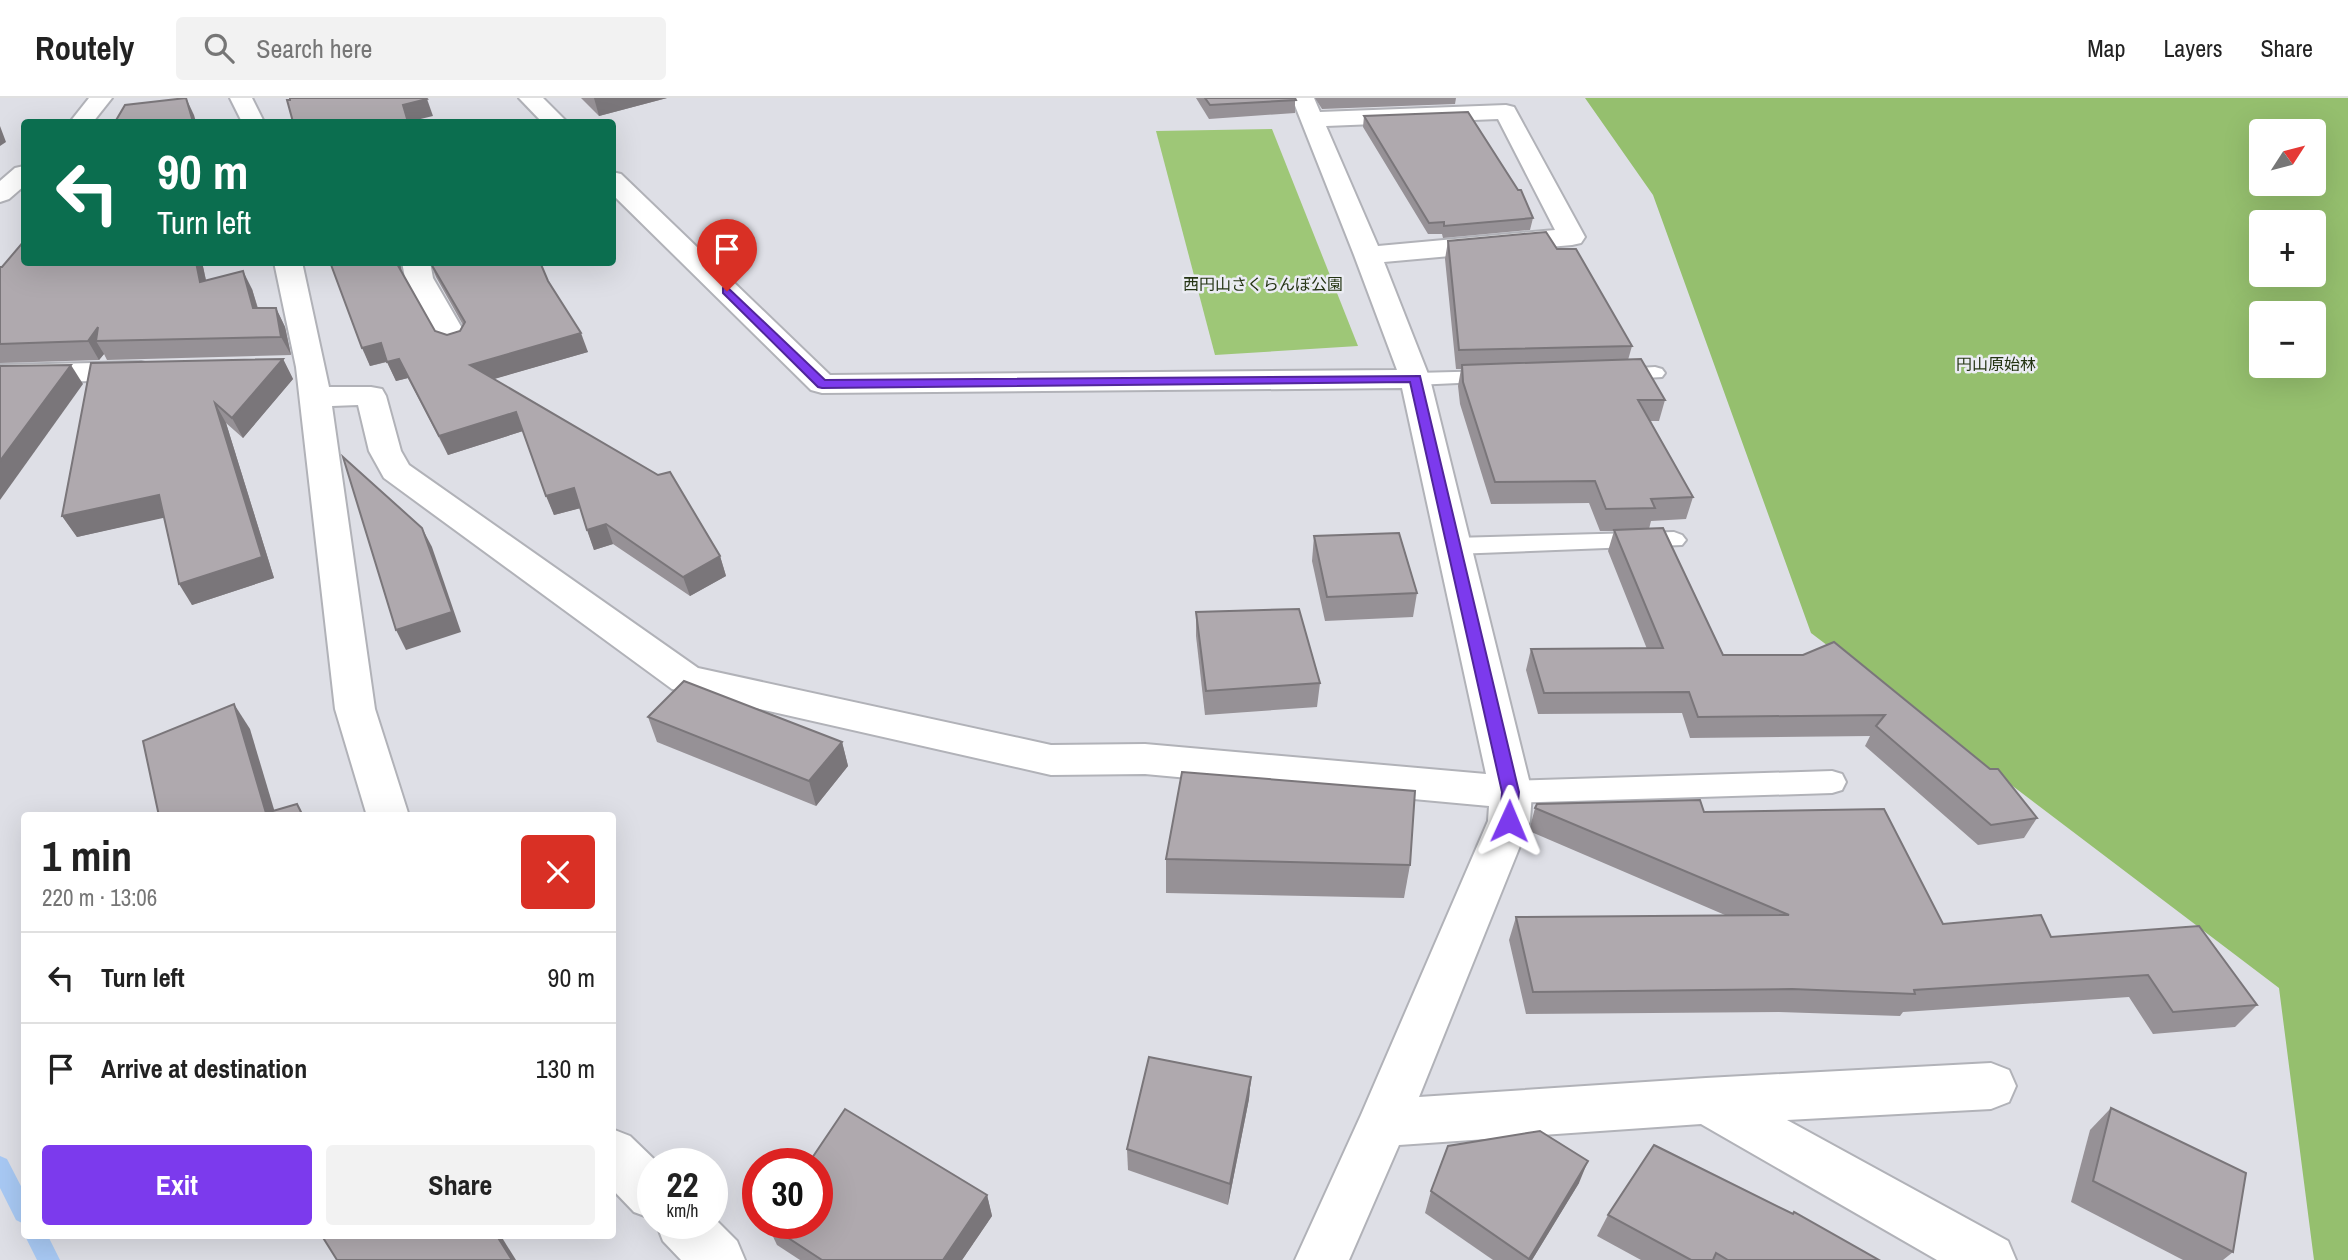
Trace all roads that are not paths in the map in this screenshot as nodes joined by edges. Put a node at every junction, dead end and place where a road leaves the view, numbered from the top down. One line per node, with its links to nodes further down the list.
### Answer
1 (102, 98): 5 (street)
2 (241, 98): 6 (street)
3 (530, 98): 7 (street)
4 (1308, 108): 11 (street); 11 (street)
5 (84, 119)
6 (252, 119)
7 (552, 119)
8 (21, 176): 10 (street)
9 (616, 183): 21 (street)
10 (0, 194)
11 (1368, 255): 21 (street)
12 (289, 266): 20 (street)
13 (417, 266): 14 (street)
14 (455, 342)
15 (162, 371): 17 (street)
16 (1656, 373): 18 (lane)
17 (0, 374)
18 (1589, 374)
19 (1509, 376): 21 (lane)
20 (304, 377): 25 (street); 26 (street)
21 (1415, 379): 23 (street)
22 (1674, 540): 23 (lane)
23 (1454, 546): 25 (street)
24 (1832, 782): 25 (lane)
25 (1511, 792): 29 (street)
26 (387, 812)
27 (1991, 1086): 28 (street)
28 (1706, 1101): 29 (street); 35 (street)
29 (1383, 1123): 34 (street)
30 (616, 1157): 31 (street)
31 (637, 1178)
32 (698, 1239): 33 (street)
33 (718, 1260)
34 (1322, 1260)
35 (1989, 1260)

